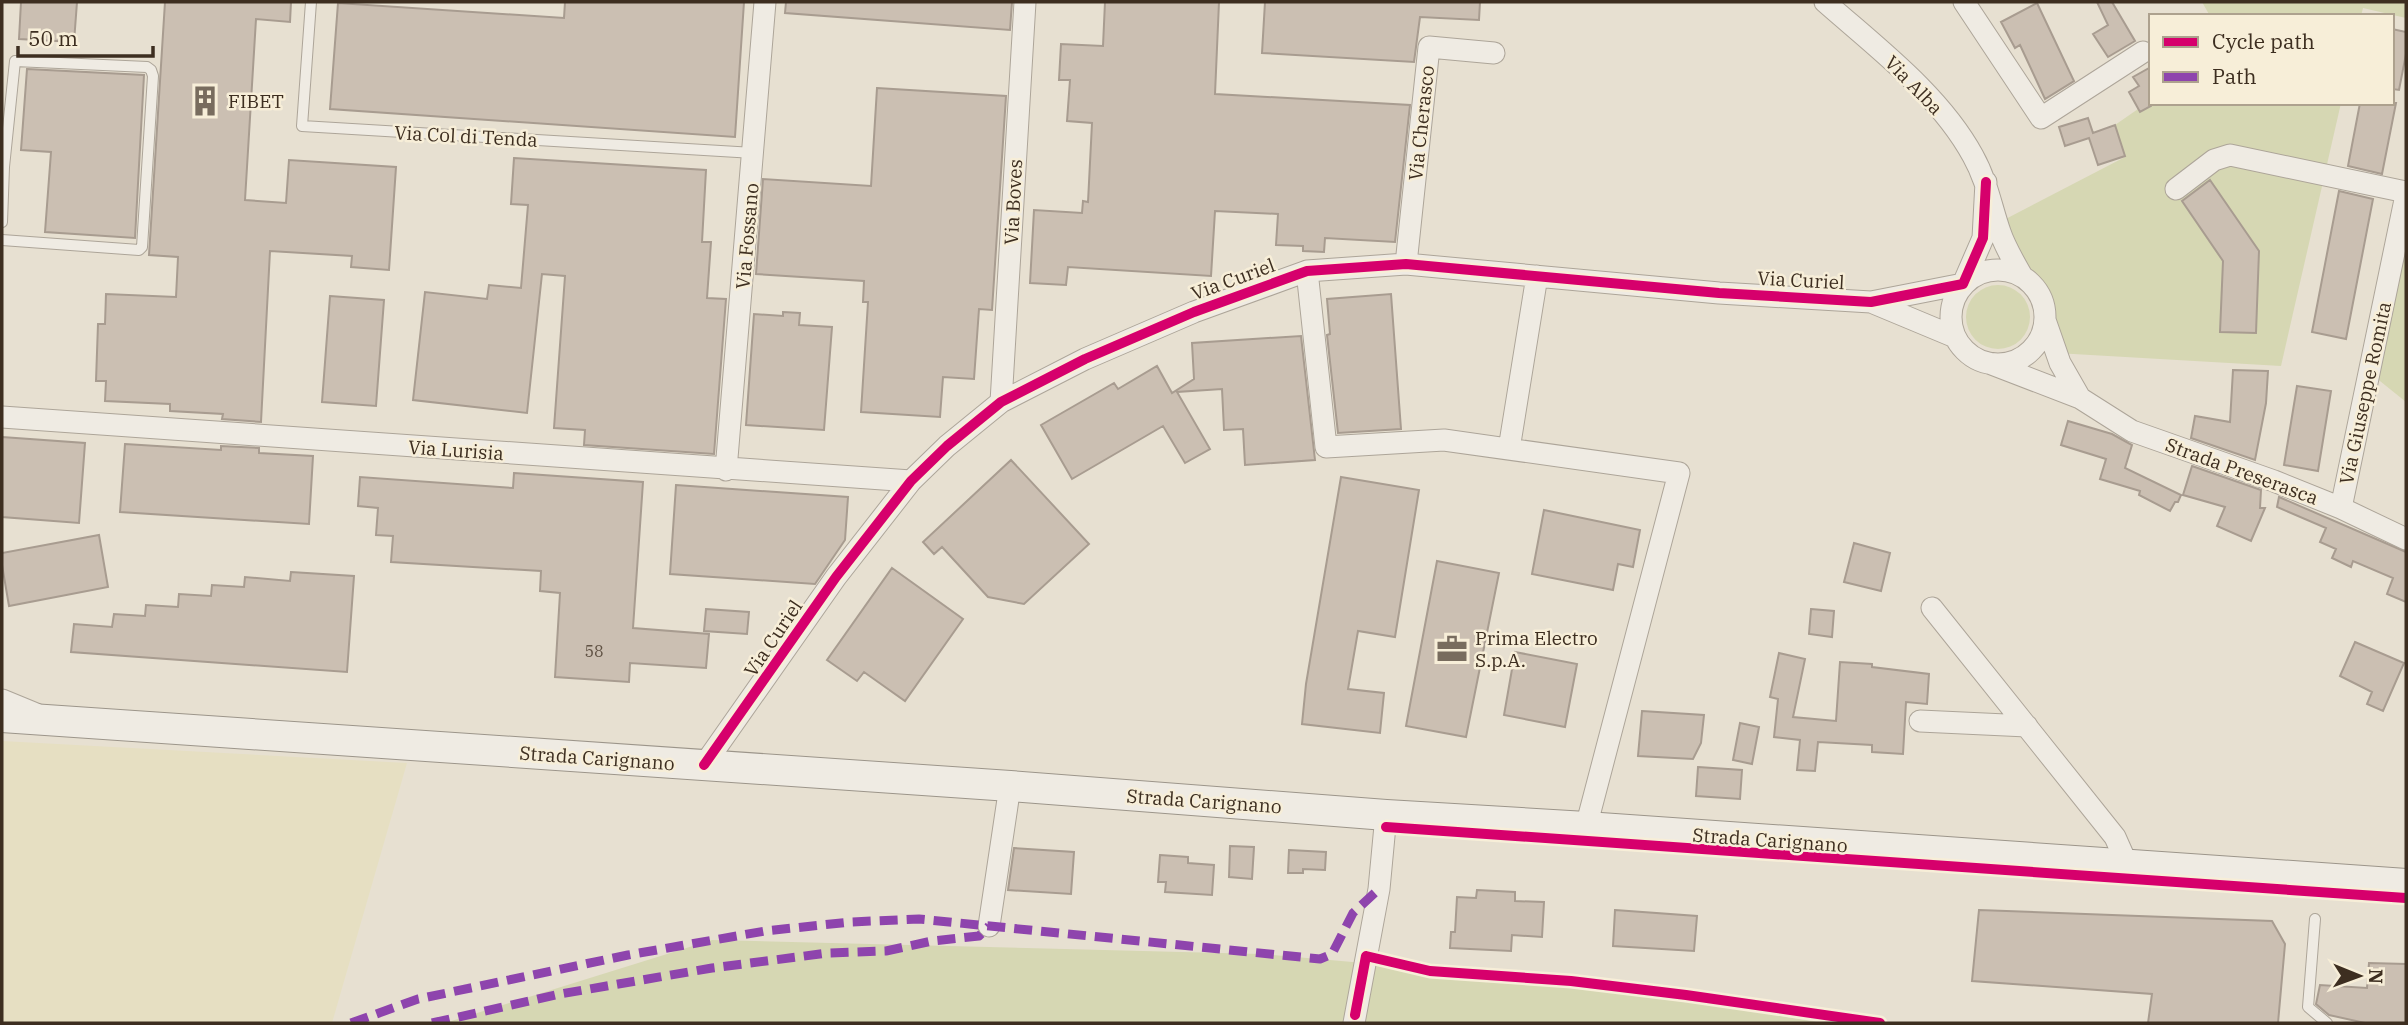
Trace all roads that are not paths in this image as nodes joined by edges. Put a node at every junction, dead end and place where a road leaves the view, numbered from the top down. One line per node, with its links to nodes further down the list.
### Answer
1 (311, 2): 10 (lane, Via Col di Tenda)
2 (765, 2): 10 (street, Via Fossano)
3 (1025, 2): 27 (street, Via Boves)
4 (1825, 2): 7 (street, Via Alba)
5 (1846, 2): 7 (street)
6 (1964, 2): 8 (street)
7 (1852, 26): 12 (street, Via Alba)
8 (2143, 52)
9 (1494, 53): 17 (street, Via Cherasco)
10 (754, 153): 30 (street, Via Fossano)
11 (3, 167): 15 (lane); 16 (lane)
12 (1986, 182): 20 (street, Via Alba); 21 (street)
13 (2176, 189): 14 (street)
14 (2406, 194): 32 (street, Via Giuseppe Romita)
15 (2, 222)
16 (2, 240)
17 (1406, 264): 18 (street, Via Curiel); 19 (street, Via Curiel)
18 (1307, 271): 27 (street, Via Curiel); 29 (street)
19 (1537, 276): 22 (street, Via Curiel); 29 (street)
20 (2022, 276): 21 (street); 23 (street)
21 (1963, 284): 22 (street, Via Curiel); 24 (street)
22 (1871, 302): 24 (street, Via Curiel)
23 (2045, 320): 25 (street); 26 (street, Strada Preserasca)
24 (1955, 337): 25 (street)
25 (1989, 363): 26 (street, Strada Preserasca)
26 (2080, 398): 32 (street, Strada Preserasca)
27 (1001, 402): 31 (street, Via Curiel)
28 (2, 417): 30 (street, Via Lurisia)
29 (1509, 449): 43 (street)
30 (726, 470): 31 (street, Via Lurisia)
31 (911, 481): 40 (street, Via Curiel)
32 (2342, 508): 33 (street, Strada Preserasca)
33 (2406, 539)
34 (1932, 608): 39 (street)
35 (2, 700): 37 (street)
36 (2, 718): 37 (main road, Strada Carignano)
37 (51, 721): 40 (main road, Strada Carignano)
38 (1920, 721): 39 (street)
39 (2027, 726): 44 (street)
40 (704, 765): 41 (main road, Strada Carignano)
41 (1010, 786): 42 (main road, Strada Carignano); 47 (street)
42 (1386, 816): 43 (main road, Strada Carignano); 48 (street)
43 (1586, 827): 44 (main road, Strada Carignano)
44 (2127, 864): 45 (main road, Strada Carignano)
45 (2406, 884)
46 (2315, 919): 49 (lane)
47 (989, 926)
48 (1354, 1023)
49 (2327, 1023)

